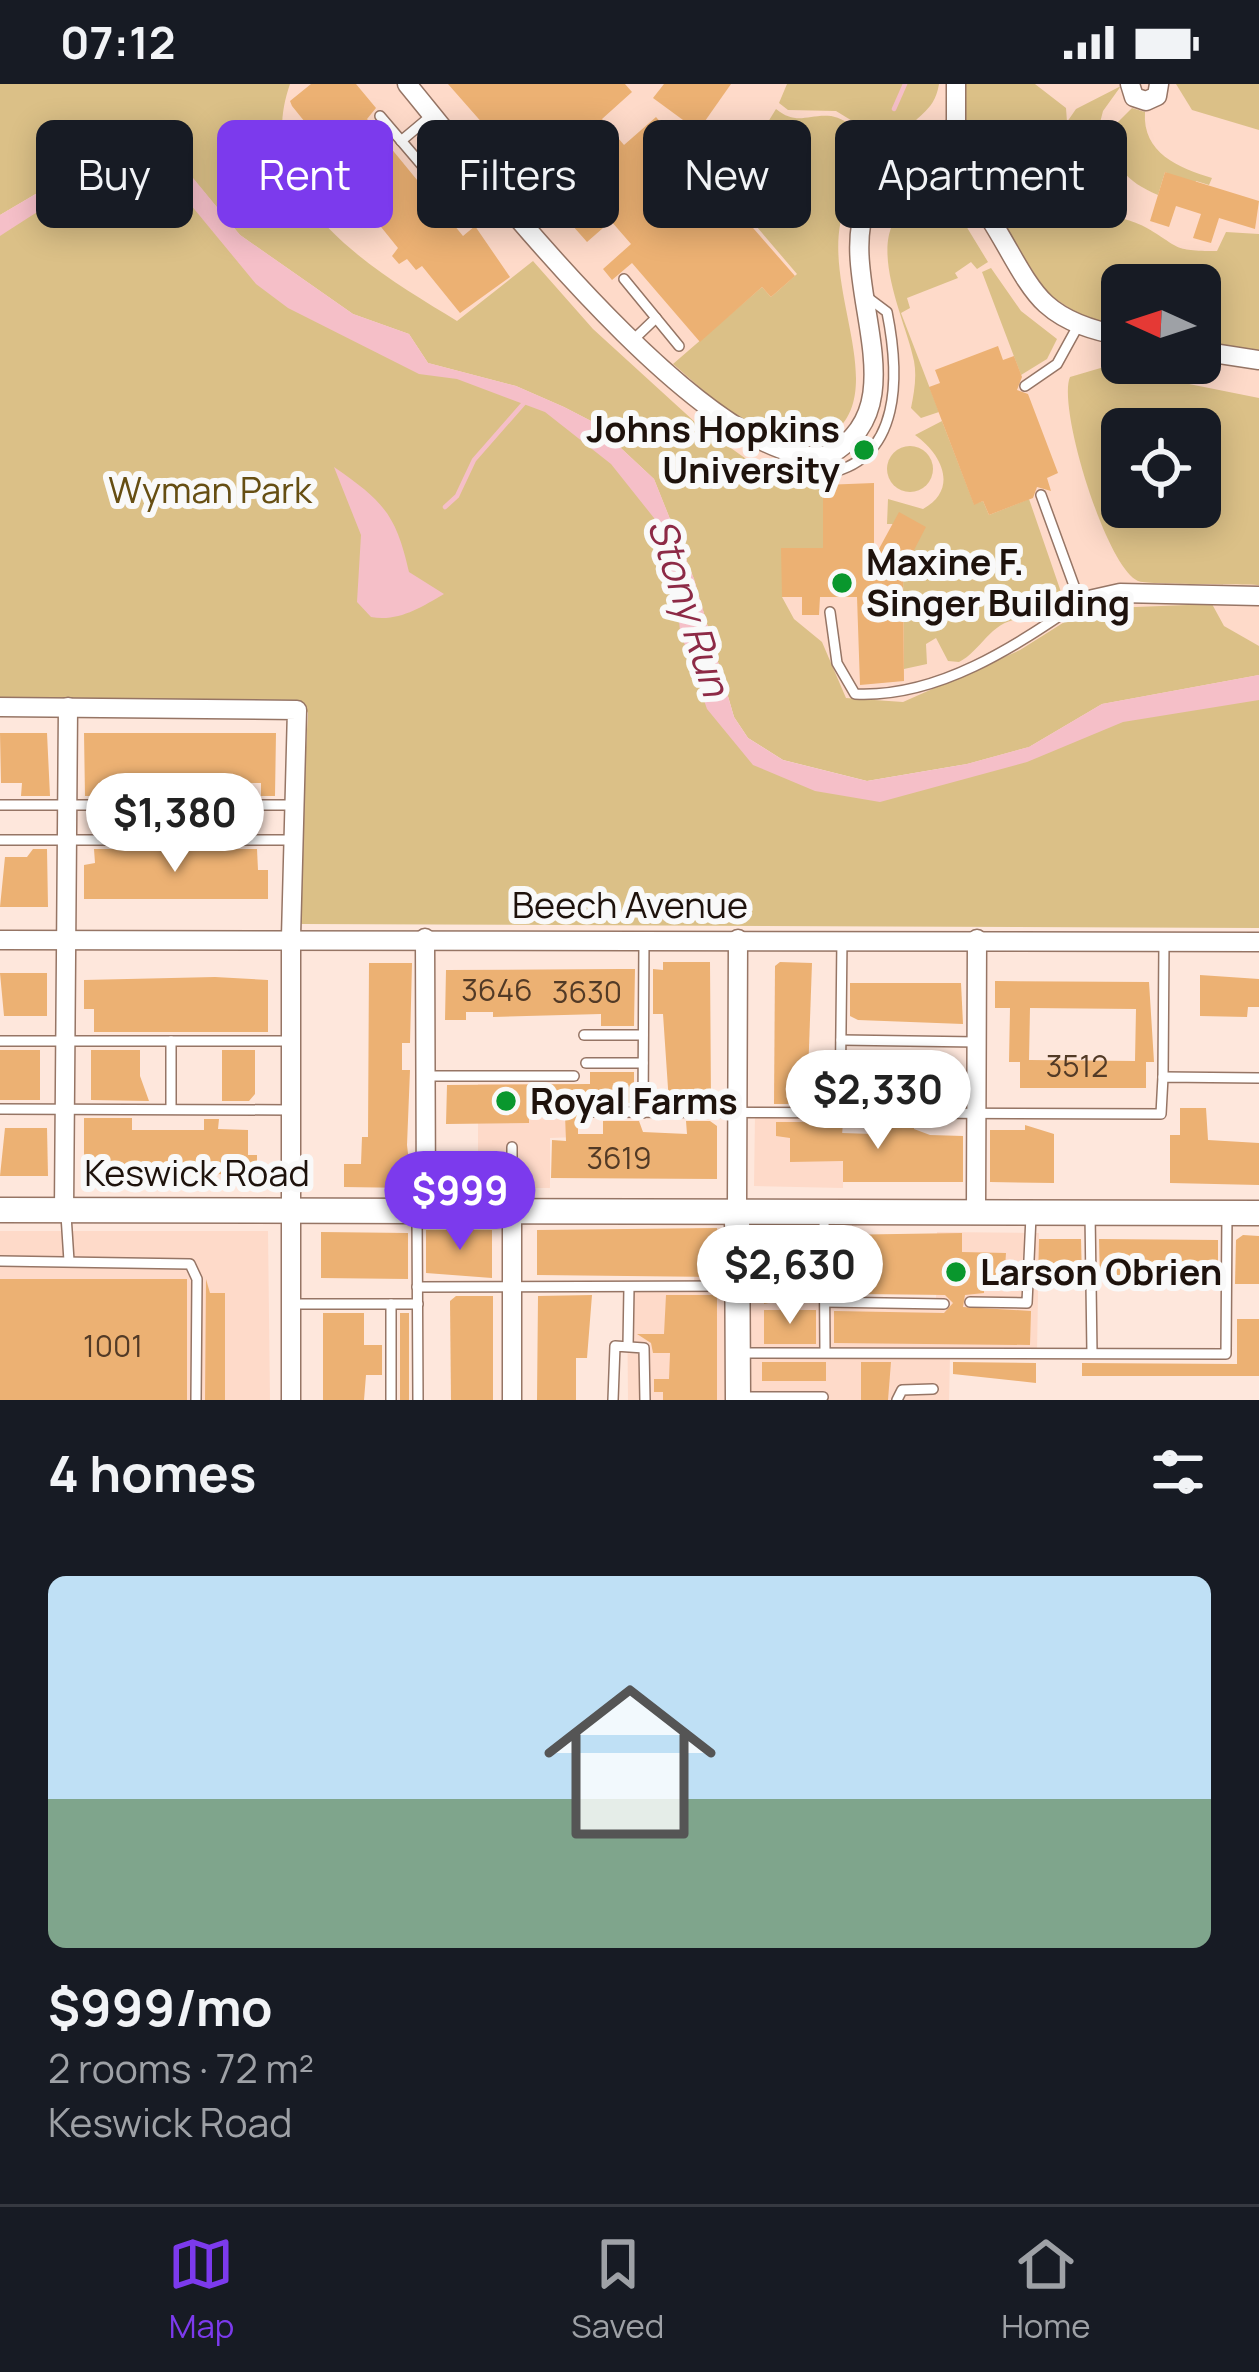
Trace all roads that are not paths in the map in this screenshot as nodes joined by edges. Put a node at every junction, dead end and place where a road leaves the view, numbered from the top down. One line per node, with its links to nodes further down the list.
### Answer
1 (407, 84): 5 (street)
2 (956, 84): 8 (street)
3 (1130, 84): 4 (street)
4 (1159, 84)
5 (432, 115): 7 (street); 9 (lane)
6 (380, 116): 9 (lane)
7 (436, 120)
8 (956, 120)
9 (401, 141): 10 (lane)
10 (417, 159)
11 (530, 228): 18 (street)
12 (863, 228): 18 (street)
13 (995, 228): 16 (street)
14 (624, 279): 15 (lane)
15 (656, 318): 18 (lane); 19 (lane)
16 (1078, 323): 17 (street); 22 (lane)
17 (1101, 330)
18 (632, 341)
19 (679, 346)
20 (1221, 355): 21 (street)
21 (1259, 360)
22 (1025, 386)
23 (1041, 495): 25 (lane)
24 (1259, 596): 25 (street)
25 (1080, 602): 26 (lane)
26 (830, 612)
27 (0, 707): 28 (street)
28 (68, 707): 29 (street); 31 (street)
29 (294, 805): 31 (lane); 33 (street)
30 (0, 806): 31 (lane)
31 (67, 806): 34 (street)
32 (0, 840): 34 (lane)
33 (293, 840): 34 (lane); 35 (street)
34 (66, 841): 38 (street)
35 (291, 937): 36 (street, Beech Avenue); 38 (street, Beech Avenue); 51 (street)
36 (425, 938): 37 (street, Beech Avenue); 55 (street)
37 (644, 938): 39 (street, Beech Avenue); 46 (lane)
38 (64, 939): 42 (street, Beech Avenue); 49 (street)
39 (738, 939): 40 (street, Beech Avenue); 65 (street)
40 (842, 939): 41 (street, Beech Avenue); 48 (lane)
41 (977, 939): 43 (street, Beech Avenue); 52 (street)
42 (0, 940)
43 (1164, 942): 44 (street, Beech Avenue); 57 (lane)
44 (1259, 942)
45 (584, 1035): 46 (lane)
46 (643, 1035): 54 (lane)
47 (0, 1040): 49 (lane)
48 (841, 1040): 52 (lane); 66 (lane)
49 (63, 1041): 50 (lane); 60 (street)
50 (172, 1041): 51 (lane); 61 (lane)
51 (291, 1041): 62 (street)
52 (976, 1042): 67 (street)
53 (586, 1063): 54 (lane)
54 (643, 1063): 64 (lane)
55 (426, 1076): 56 (lane); 74 (street)
56 (574, 1076)
57 (1162, 1077): 58 (lane); 67 (lane)
58 (1259, 1078)
59 (0, 1109): 60 (lane)
60 (63, 1109): 61 (lane); 73 (street)
61 (171, 1109): 62 (lane)
62 (291, 1109): 69 (street)
63 (586, 1112): 64 (lane)
64 (643, 1113): 65 (lane)
65 (737, 1113): 66 (lane); 70 (street)
66 (841, 1114): 67 (lane)
67 (976, 1114): 75 (street)
68 (512, 1148): 76 (lane)
69 (291, 1208): 73 (street, Keswick Road); 74 (street, Keswick Road); 89 (street)
70 (737, 1208): 71 (street, Keswick Road); 76 (street, Keswick Road); 83 (street)
71 (824, 1209): 75 (street, Keswick Road); 87 (lane)
72 (0, 1210): 73 (street, Keswick Road)
73 (64, 1210): 82 (lane)
74 (422, 1210): 76 (street, Keswick Road); 84 (lane)
75 (976, 1210): 77 (street, Keswick Road)
76 (512, 1211): 85 (street)
77 (1031, 1211): 78 (street, Keswick Road); 88 (lane)
78 (1090, 1213): 79 (street, Keswick Road); 96 (lane)
79 (1227, 1213): 80 (street, Keswick Road); 96 (lane)
80 (1259, 1213)
81 (0, 1261): 82 (lane)
82 (69, 1261): 100 (lane)
83 (737, 1286): 86 (lane); 95 (street)
84 (417, 1287): 85 (lane); 91 (lane)
85 (512, 1287): 86 (lane); 104 (street)
86 (628, 1287): 93 (lane)
87 (825, 1302): 92 (lane); 94 (lane)
88 (970, 1302)
89 (291, 1304): 90 (lane); 101 (street)
90 (391, 1304): 91 (lane); 102 (lane)
91 (418, 1304): 103 (lane)
92 (944, 1304)
93 (628, 1346): 105 (lane); 106 (lane)
94 (826, 1352): 95 (lane); 96 (lane)
95 (737, 1353): 99 (street)
96 (1092, 1353)
97 (933, 1389): 107 (lane)
98 (823, 1397): 99 (lane)
99 (738, 1399)
100 (196, 1400)
101 (291, 1400)
102 (391, 1400)
103 (418, 1400)
104 (512, 1400)
105 (614, 1400)
106 (645, 1400)
107 (897, 1400)

